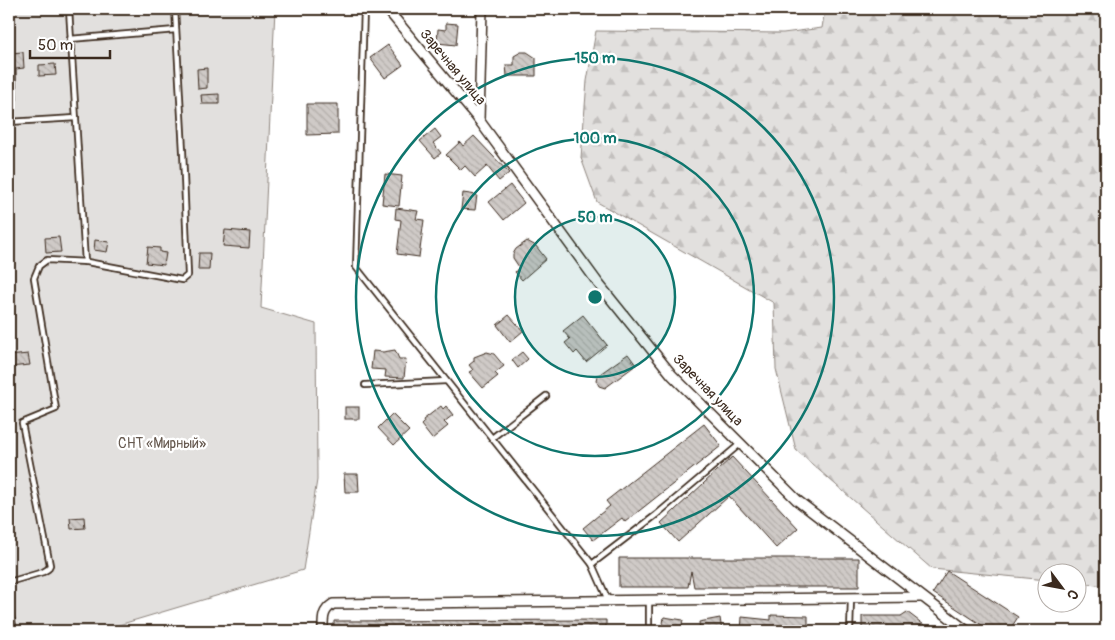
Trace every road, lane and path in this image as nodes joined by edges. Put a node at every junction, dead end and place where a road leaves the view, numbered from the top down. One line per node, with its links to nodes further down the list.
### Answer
1 (69, 9): 7 (lane)
2 (175, 9): 6 (lane)
3 (364, 9): 12 (lane)
4 (387, 9): 9 (street, Заречная улица)
5 (482, 9): 9 (street, Заречная улица)
6 (176, 30): 7 (lane); 11 (lane)
7 (70, 39): 8 (lane)
8 (76, 118): 10 (lane); 11 (lane)
9 (479, 120): 16 (street, Заречная улица)
10 (9, 122)
11 (85, 262): 18 (lane)
12 (446, 381): 13 (lane); 15 (lane)
13 (365, 385)
14 (546, 396): 15 (lane)
15 (492, 438): 17 (lane)
16 (740, 444): 17 (lane); 19 (street, Заречная улица)
17 (592, 564): 21 (lane)
18 (9, 582)
19 (921, 596): 20 (street); 28 (street, Заречная улица)
20 (851, 598): 22 (street); 27 (lane)
21 (608, 600): 22 (street); 25 (street)
22 (649, 600): 26 (lane)
23 (9, 608): 24 (lane)
24 (13, 626)
25 (323, 631)
26 (649, 631)
27 (850, 631)
28 (967, 631)

